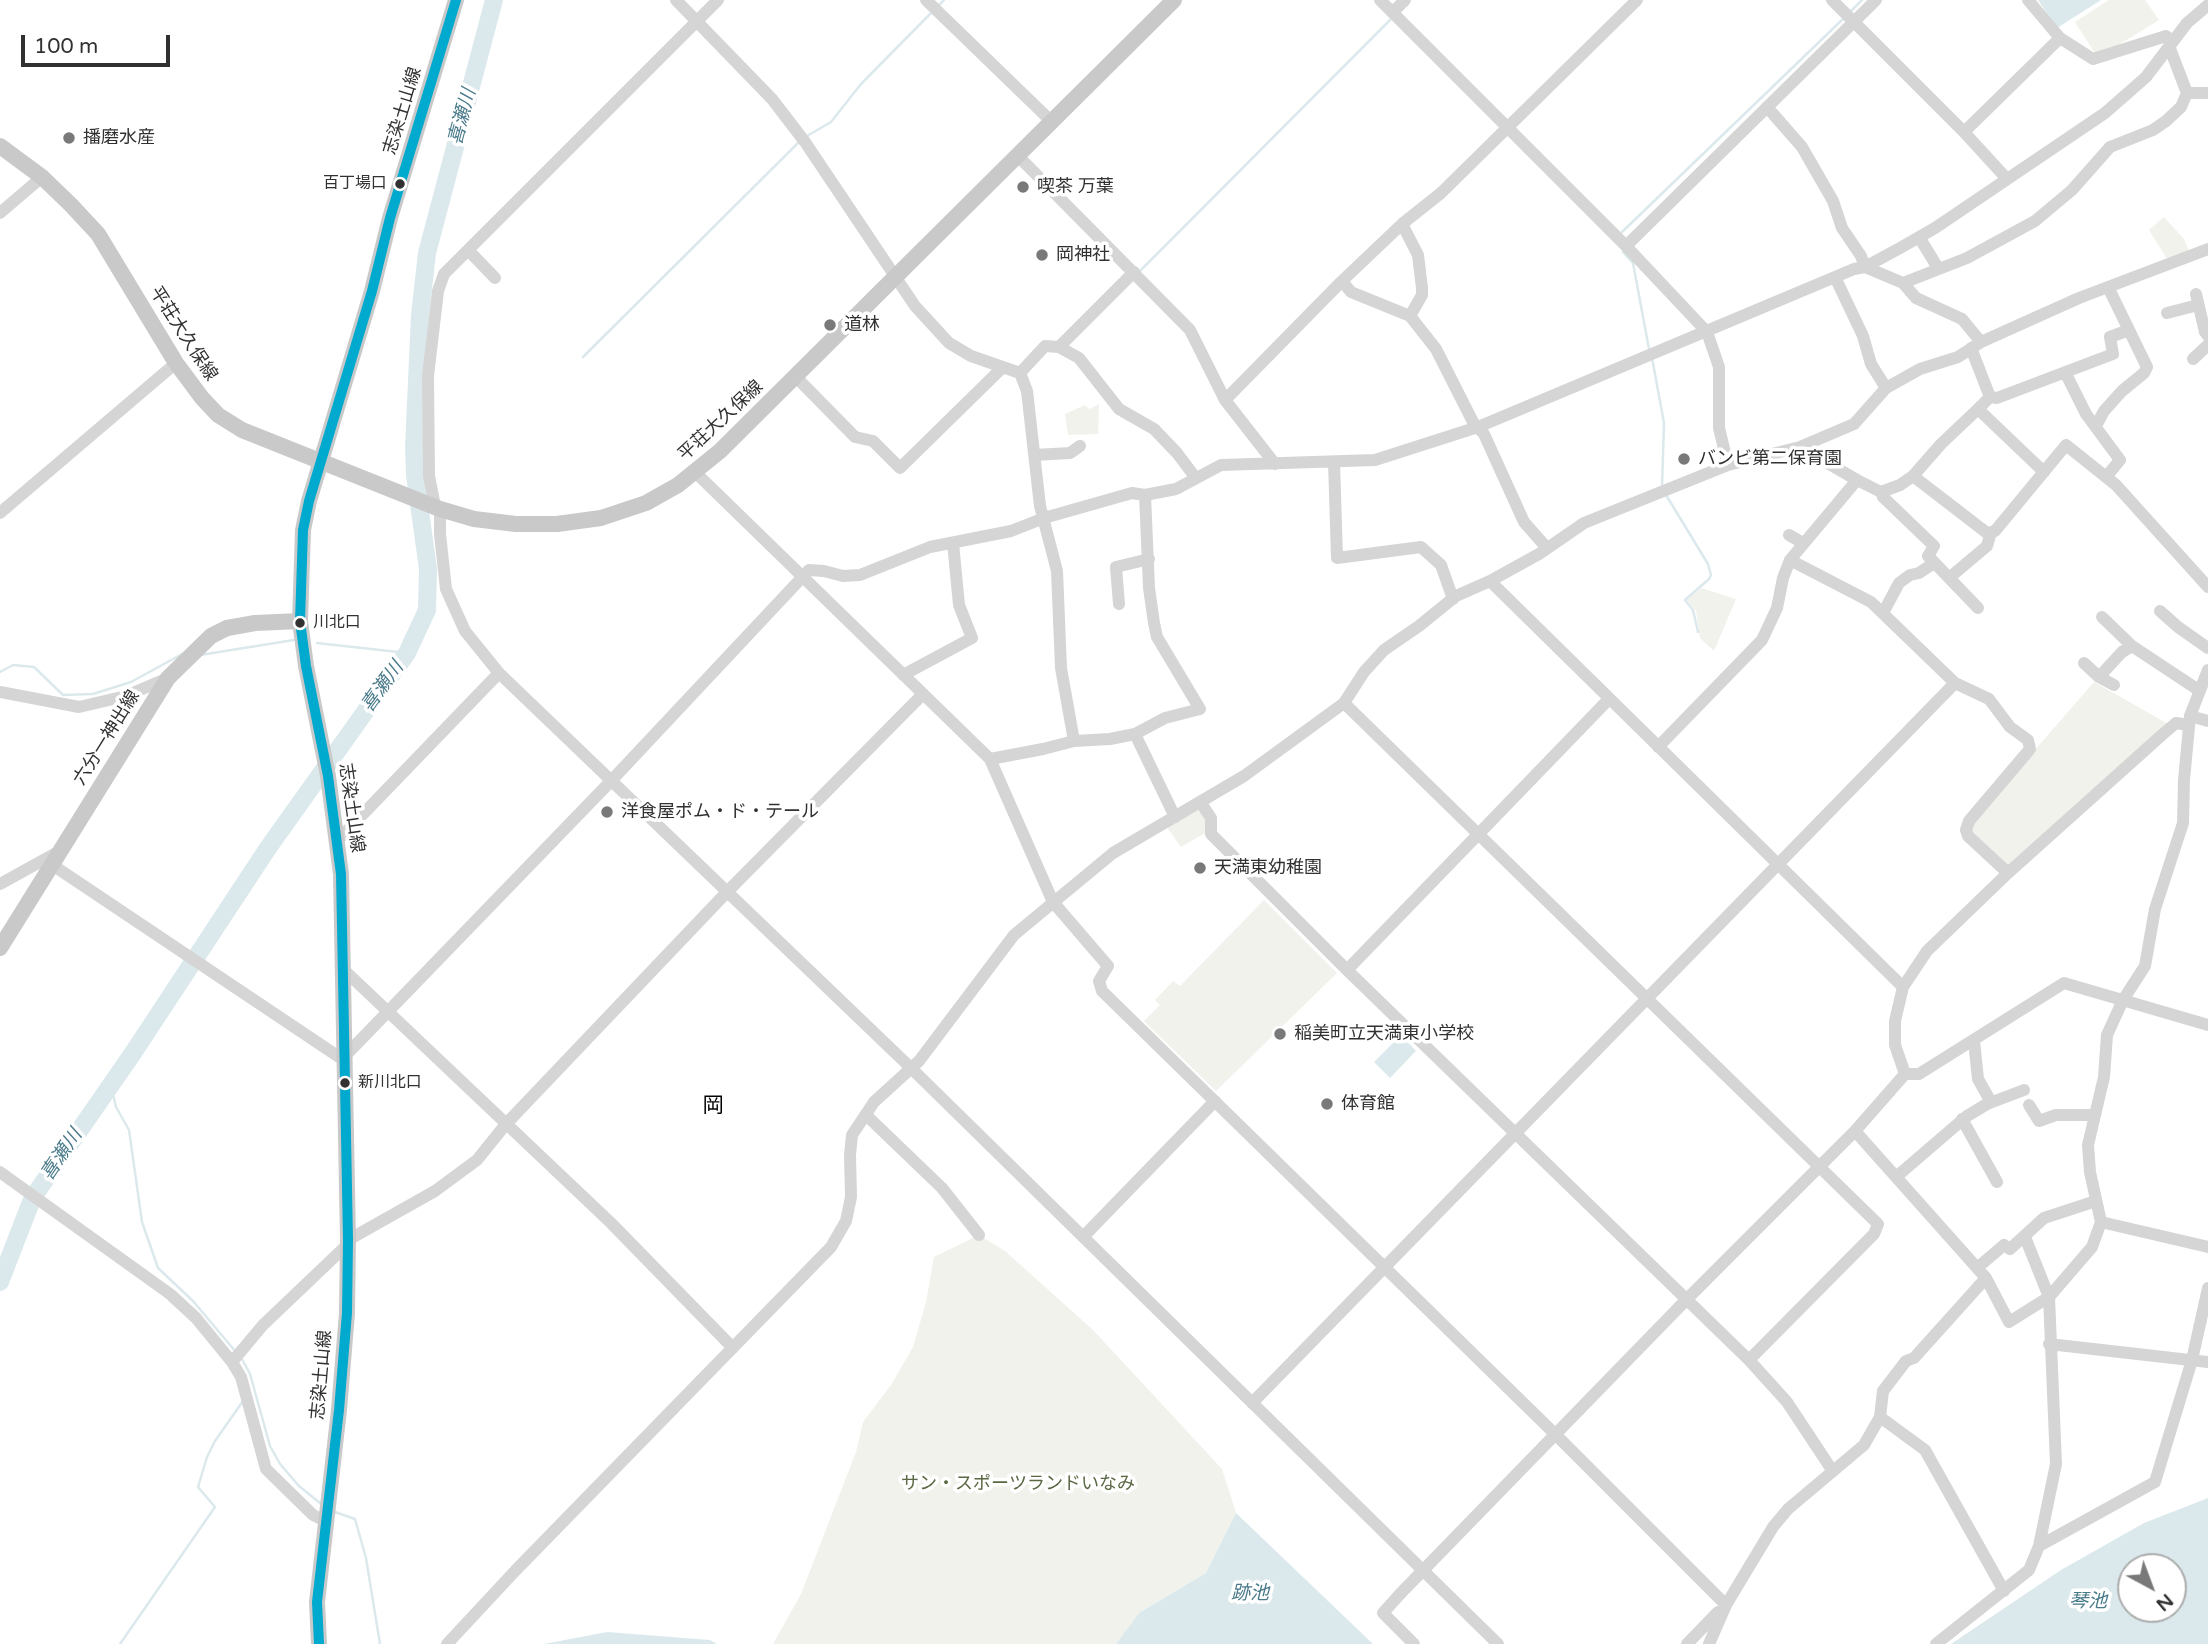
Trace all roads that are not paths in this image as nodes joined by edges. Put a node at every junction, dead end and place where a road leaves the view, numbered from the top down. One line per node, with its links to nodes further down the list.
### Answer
1 (456, 0): 66 (main road, 志染土山線)
2 (677, 0): 14 (street)
3 (718, 0): 14 (street)
4 (926, 0): 21 (street)
5 (1174, 0): 21 (main road, 平荘大久保線)
6 (1380, 0): 13 (street)
7 (1405, 0): 13 (street)
8 (1637, 0): 22 (street)
9 (1832, 0): 15 (street)
10 (1876, 0): 15 (street)
11 (2028, 0): 16 (street)
12 (2208, 5): 17 (street)
13 (1393, 12): 22 (street)
14 (697, 21): 33 (street); 37 (street)
15 (1853, 21): 20 (street); 23 (street)
16 (2060, 38): 17 (street); 23 (street)
17 (2171, 44): 18 (street); 27 (street)
18 (2187, 93): 19 (street); 35 (street)
19 (2208, 93)
20 (1767, 107): 31 (street); 34 (street)
21 (1052, 122): 25 (main road, 平荘大久保線)
22 (1509, 127): 29 (street); 31 (street)
23 (1964, 132): 27 (street)
24 (0, 146): 26 (main road, 平荘大久保線)
25 (1018, 156): 36 (street); 37 (main road, 平荘大久保線)
26 (42, 177): 28 (street); 52 (main road, 平荘大久保線)
27 (2007, 179): 30 (street)
28 (0, 212)
29 (1402, 224): 40 (street); 44 (street)
30 (1919, 237): 34 (street); 35 (street)
31 (1626, 246): 46 (street)
32 (2208, 249): 42 (street)
33 (468, 250): 39 (street); 78 (street)
34 (1865, 267): 38 (street); 41 (street)
35 (1938, 268): 41 (street)
36 (1134, 272): 50 (street); 59 (street)
37 (896, 277): 53 (street); 56 (main road, 平荘大久保線)
38 (1835, 277): 46 (street); 57 (street)
39 (495, 278)
40 (1342, 281): 44 (street); 59 (street)
41 (1903, 283): 48 (street)
42 (2109, 289): 45 (street); 48 (street)
43 (2167, 313): 47 (street)
44 (1410, 316): 62 (street)
45 (2129, 330): 54 (street); 61 (street)
46 (1707, 332): 62 (street); 69 (street)
47 (2208, 336)
48 (1976, 345): 57 (street); 58 (street)
49 (2208, 345): 51 (street)
50 (1059, 346): 55 (street); 73 (street)
51 (2193, 359)
52 (176, 363): 66 (main road, 平荘大久保線); 79 (street)
53 (1003, 367): 55 (street); 56 (street)
54 (2065, 372): 58 (street); 61 (street)
55 (1020, 373): 65 (street)
56 (796, 377): 70 (main road, 平荘大久保線)
57 (1886, 388): 64 (street)
58 (1990, 397): 60 (street)
59 (1224, 400): 68 (street)
60 (1978, 409): 71 (street); 72 (street)
61 (2096, 426): 74 (street)
62 (1478, 427): 67 (street); 85 (street)
63 (1080, 446): 65 (street)
64 (1800, 447): 69 (street); 75 (street)
65 (1035, 455): 80 (street)
66 (321, 462): 78 (main road, 平荘大久保線); 99 (main road, 志染土山線)
67 (1334, 462): 68 (street); 93 (street)
68 (1275, 464): 73 (street)
69 (1728, 465): 85 (street)
70 (695, 472): 78 (main road, 平荘大久保線); 89 (street)
71 (2044, 472): 74 (street); 81 (street)
72 (1913, 476): 76 (street); 81 (street)
73 (1195, 477): 77 (street)
74 (2106, 477): 92 (street)
75 (1857, 481): 76 (street); 84 (street)
76 (1881, 492): 88 (street)
77 (1145, 495): 80 (street); 86 (street)
78 (436, 507): 104 (street)
79 (0, 513)
80 (1044, 518): 83 (street); 118 (street)
81 (1991, 532): 90 (street)
82 (1789, 535): 84 (street)
83 (953, 542): 89 (street); 105 (street)
84 (1803, 543): 87 (street)
85 (1547, 548): 91 (street)
86 (1149, 559): 94 (street); 117 (street)
87 (1790, 560): 97 (street); 119 (street)
88 (1934, 563): 90 (street); 97 (street)
89 (803, 578): 105 (street); 121 (street)
90 (1949, 578): 95 (street)
91 (1490, 581): 93 (street); 113 (street)
92 (2208, 587)
93 (1453, 599): 114 (street)
94 (1119, 604)
95 (1979, 608)
96 (2160, 611): 101 (street)
97 (1883, 613): 108 (street)
98 (2102, 617): 100 (street)
99 (300, 621): 107 (main road, 六分一神出線); 125 (main road, 志染土山線)
100 (2132, 646): 106 (street); 110 (street)
101 (2208, 648)
102 (2084, 663): 106 (street)
103 (2208, 670): 110 (street)
104 (499, 673): 121 (street); 125 (street)
105 (903, 675): 112 (street)
106 (2099, 677): 109 (street)
107 (168, 678): 111 (street); 126 (main road, 六分一神出線)
108 (1955, 683): 127 (street); 128 (street)
109 (2114, 685)
110 (2200, 691): 115 (street)
111 (0, 692)
112 (923, 694): 120 (street); 130 (street)
113 (1609, 699): 119 (street); 124 (street)
114 (1344, 703): 122 (street); 124 (street)
115 (2189, 720): 116 (street); 128 (street); 137 (street)
116 (2208, 721)
117 (1135, 734): 118 (street); 123 (street)
118 (1074, 741): 120 (street)
119 (1658, 747): 127 (street)
120 (990, 758): 131 (street)
121 (611, 781): 130 (street); 138 (street)
122 (1202, 803): 123 (street); 134 (street)
123 (1175, 817): 131 (street)
124 (1479, 833): 134 (street); 136 (street)
125 (338, 840): 133 (main road, 志染土山線)
126 (55, 858): 129 (street); 132 (main road, 六分一神出線); 141 (street)
127 (1780, 865): 135 (street); 136 (street)
128 (2008, 873): 135 (street)
129 (0, 884)
130 (727, 892): 142 (street); 151 (street)
131 (1053, 902): 142 (street); 145 (street)
132 (0, 948)
133 (342, 969): 138 (street); 141 (main road, 志染土山線)
134 (1346, 970): 153 (street)
135 (1903, 987): 143 (street)
136 (1647, 998): 153 (street); 154 (street)
137 (2123, 1000): 139 (street); 140 (street); 149 (street)
138 (388, 1013): 141 (street); 151 (street)
139 (2208, 1024)
140 (1974, 1041): 143 (street); 146 (street)
141 (345, 1059): 163 (main road, 志染土山線)
142 (911, 1069): 148 (street); 161 (street)
143 (1905, 1074): 152 (street)
144 (2024, 1090): 146 (street)
145 (1215, 1101): 161 (street); 165 (street)
146 (1991, 1102): 150 (street)
147 (2029, 1105): 149 (street)
148 (866, 1115): 160 (street); 171 (street)
149 (2094, 1115): 158 (street)
150 (1962, 1119): 156 (street); 157 (street)
151 (506, 1124): 163 (street); 171 (street)
152 (1856, 1131): 154 (street); 156 (street)
153 (1517, 1133): 165 (street); 169 (street)
154 (1819, 1166): 169 (street); 173 (street)
155 (0, 1172): 172 (street)
156 (1896, 1177): 166 (street)
157 (1997, 1182)
158 (2096, 1201): 159 (street); 162 (street)
159 (2101, 1222): 164 (street); 168 (street)
160 (979, 1235)
161 (1083, 1237): 176 (street)
162 (2025, 1237): 166 (street); 168 (street)
163 (348, 1242): 172 (street); 180 (main road, 志染土山線)
164 (2208, 1247)
165 (1384, 1267): 176 (street); 178 (street)
166 (1981, 1273): 168 (street); 177 (street)
167 (2208, 1288): 174 (street)
168 (2049, 1297): 170 (street)
169 (1687, 1299): 173 (street); 178 (street)
170 (2049, 1344): 174 (street); 181 (street)
171 (733, 1348): 186 (street)
172 (236, 1357): 180 (street)
173 (1749, 1360): 179 (street)
174 (2192, 1360): 175 (street); 181 (street)
175 (2208, 1362)
176 (1252, 1403): 182 (street)
177 (1880, 1417): 179 (street); 183 (street)
178 (1556, 1435): 182 (street); 184 (street)
179 (1832, 1470): 184 (street)
180 (325, 1521): 185 (main road, 志染土山線)
181 (2039, 1546): 183 (street)
182 (1423, 1570): 187 (street); 188 (street)
183 (2004, 1591): 191 (street)
184 (1726, 1605): 189 (street); 190 (street)
185 (319, 1644)
186 (447, 1644)
187 (1414, 1644)
188 (1498, 1644)
189 (1687, 1644)
190 (1709, 1644)
191 (1936, 1644)

